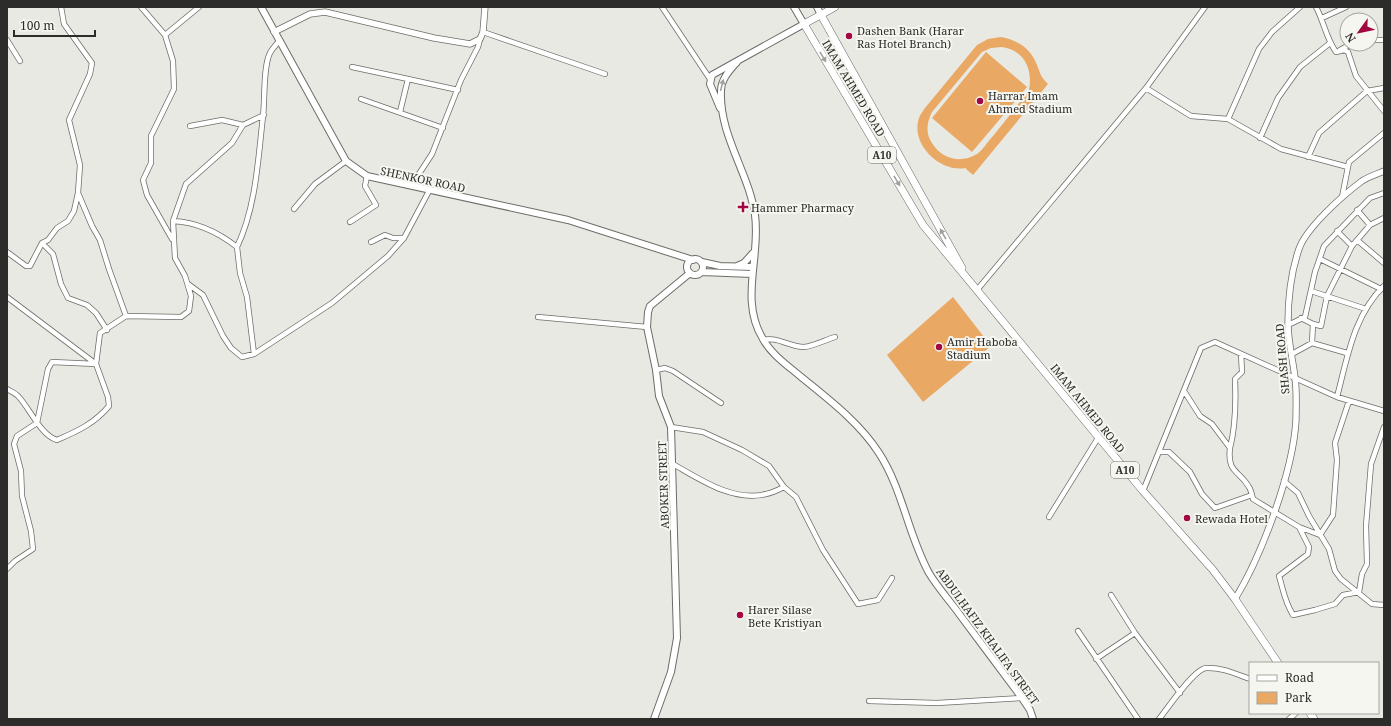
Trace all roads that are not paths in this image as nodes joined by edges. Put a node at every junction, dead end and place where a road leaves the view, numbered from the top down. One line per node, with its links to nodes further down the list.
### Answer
1 (61, 7): 55 (street)
2 (141, 7): 20 (street)
3 (199, 7): 20 (street)
4 (261, 7): 18 (main road, SHENKOR ROAD)
5 (485, 7): 19 (street)
6 (662, 7): 32 (street)
7 (794, 7): 17 (main road)
8 (817, 7): 15 (main road)
9 (835, 7): 15 (highway)
10 (1205, 7): 33 (street)
11 (1300, 7): 42 (street)
12 (1316, 7): 16 (street)
13 (1346, 7): 16 (street)
14 (323, 10): 18 (street); 21 (street)
15 (821, 14): 17 (highway); 85 (highway, IMAM AHMED ROAD / A10, one-way to 15)
16 (1322, 18): 24 (street)
17 (804, 24): 28 (main road); 85 (highway, IMAM AHMED ROAD / A10, one-way to 85)
18 (274, 32): 23 (main road, SHENKOR ROAD)
19 (483, 32): 21 (street); 30 (street)
20 (165, 35): 66 (street)
21 (480, 39): 35 (street)
22 (7, 40): 27 (street)
23 (279, 41): 41 (street); 49 (main road, SHENKOR ROAD)
24 (1330, 43): 26 (street); 47 (street)
25 (1339, 50): 26 (street)
26 (1336, 52): 36 (street)
27 (20, 61)
28 (736, 62): 32 (main road); 40 (main road, one-way to 28)
29 (352, 67): 31 (street)
30 (605, 74)
31 (408, 79): 35 (street); 39 (street)
32 (710, 79): 40 (main road)
33 (1146, 88): 42 (street); 89 (street)
34 (1384, 88): 36 (street)
35 (458, 90): 45 (street)
36 (1368, 91): 38 (street); 48 (street)
37 (361, 99): 39 (street)
38 (1384, 111)
39 (400, 112): 45 (street)
40 (723, 113): 73 (main road, ABDULHAFIZ KHALIFA STREET)
41 (264, 115): 43 (street); 71 (street)
42 (1228, 120): 47 (street)
43 (243, 125): 44 (street); 61 (street)
44 (190, 126)
45 (443, 128): 53 (street)
46 (1384, 133): 50 (street)
47 (1260, 138): 48 (street)
48 (1308, 157): 50 (street)
49 (346, 161): 52 (main road, SHENKOR ROAD); 58 (street)
50 (1348, 167): 57 (street)
51 (1384, 171): 57 (street, SHASH ROAD)
52 (367, 176): 53 (main road, SHENKOR ROAD); 62 (street)
53 (411, 186): 54 (main road, SHENKOR ROAD)
54 (429, 191): 65 (street); 74 (main road, SHENKOR ROAD)
55 (78, 193): 69 (street); 94 (street)
56 (1384, 193): 59 (street)
57 (1342, 197): 98 (street, SHASH ROAD)
58 (294, 209)
59 (1357, 210): 63 (street); 64 (street)
60 (1384, 219): 63 (street)
61 (173, 221): 66 (street); 71 (street)
62 (350, 222)
63 (1370, 225): 67 (street)
64 (1337, 231): 70 (street); 75 (street)
65 (404, 238): 68 (street); 105 (street)
66 (173, 240): 86 (street)
67 (1356, 240): 70 (street); 78 (street)
68 (371, 242)
69 (42, 243): 72 (street); 100 (street)
70 (1352, 246): 80 (street)
71 (237, 247): 105 (street)
72 (7, 252)
73 (754, 252): 81 (main road); 82 (main road, ABDULHAFIZ KHALIFA STREET)
74 (670, 254): 76 (main road, SHENKOR ROAD); 79 (main road, SHENKOR ROAD)
75 (1320, 259): 80 (street); 90 (street)
76 (693, 260): 77 (main road); 79 (main road)
77 (702, 262): 81 (main road); 83 (main road)
78 (1384, 263)
79 (688, 265): 84 (main road)
80 (1339, 269): 88 (street); 91 (street)
81 (737, 270): 82 (main road); 83 (main road); 87 (main road)
82 (752, 270): 87 (main road, ABDULHAFIZ KHALIFA STREET)
83 (702, 272): 84 (main road)
84 (690, 273): 99 (main road, ABOKER STREET)
85 (969, 280): 89 (highway, IMAM AHMED ROAD / A10)
86 (188, 284): 94 (street); 105 (street)
87 (752, 286): 102 (main road, ABDULHAFIZ KHALIFA STREET)
88 (1382, 287): 93 (street)
89 (977, 290): 120 (highway, IMAM AHMED ROAD / A10)
90 (1311, 291): 91 (street); 96 (street)
91 (1327, 296): 93 (street); 97 (street)
92 (7, 297): 108 (street)
93 (1366, 309): 104 (street)
94 (126, 316): 100 (street)
95 (538, 317): 99 (street)
96 (1301, 318): 97 (street); 98 (street)
97 (1313, 324): 103 (street)
98 (1288, 325): 107 (street, SHASH ROAD)
99 (646, 327): 109 (main road, ABOKER STREET)
100 (107, 330): 108 (street)
101 (835, 337): 102 (street)
102 (763, 340): 144 (main road, ABDULHAFIZ KHALIFA STREET)
103 (1312, 343): 104 (street); 107 (street)
104 (1347, 353): 113 (street)
105 (254, 354)
106 (1241, 354): 110 (street); 112 (street); 121 (street)
107 (1292, 354): 110 (street, SHASH ROAD)
108 (96, 364): 117 (street); 117 (street)
109 (656, 370): 115 (street); 118 (main road, ABOKER STREET)
110 (1295, 379): 113 (street); 124 (street, SHASH ROAD)
111 (7, 389): 117 (street)
112 (1184, 391): 121 (street); 122 (street)
113 (1337, 397): 114 (street)
114 (1349, 401): 116 (street); 131 (street)
115 (721, 403)
116 (1384, 411)
117 (38, 423): 132 (street)
118 (671, 427): 123 (main road, ABOKER STREET); 125 (street)
119 (1384, 428): 134 (street)
120 (1098, 438): 126 (highway, IMAM AHMED ROAD / A10); 129 (street)
121 (1230, 448): 127 (street)
122 (1159, 452): 126 (street); 127 (street)
123 (673, 464): 125 (street); 146 (main road, ABOKER STREET)
124 (1284, 481): 128 (street, SHASH ROAD); 131 (street)
125 (784, 488): 133 (street)
126 (1143, 491): 136 (highway, IMAM AHMED ROAD / A10)
127 (1252, 495): 128 (street)
128 (1274, 511): 130 (street); 136 (street, SHASH ROAD)
129 (1049, 517)
130 (1299, 526): 131 (street); 134 (street)
131 (1320, 535): 134 (street)
132 (7, 569)
133 (892, 578)
134 (1359, 592): 137 (street)
135 (1111, 595): 139 (street)
136 (1235, 599): 141 (highway, IMAM AHMED ROAD / A10)
137 (1384, 606)
138 (1078, 631): 140 (street)
139 (1135, 633): 140 (street); 143 (street)
140 (1096, 659): 148 (street)
141 (1277, 662)
142 (1249, 679): 143 (street)
143 (1180, 693): 149 (street)
144 (1022, 698): 145 (street); 147 (main road, ABDULHAFIZ KHALIFA STREET)
145 (869, 701)
146 (655, 718)
147 (1033, 719)
148 (1138, 719)
149 (1159, 719)

